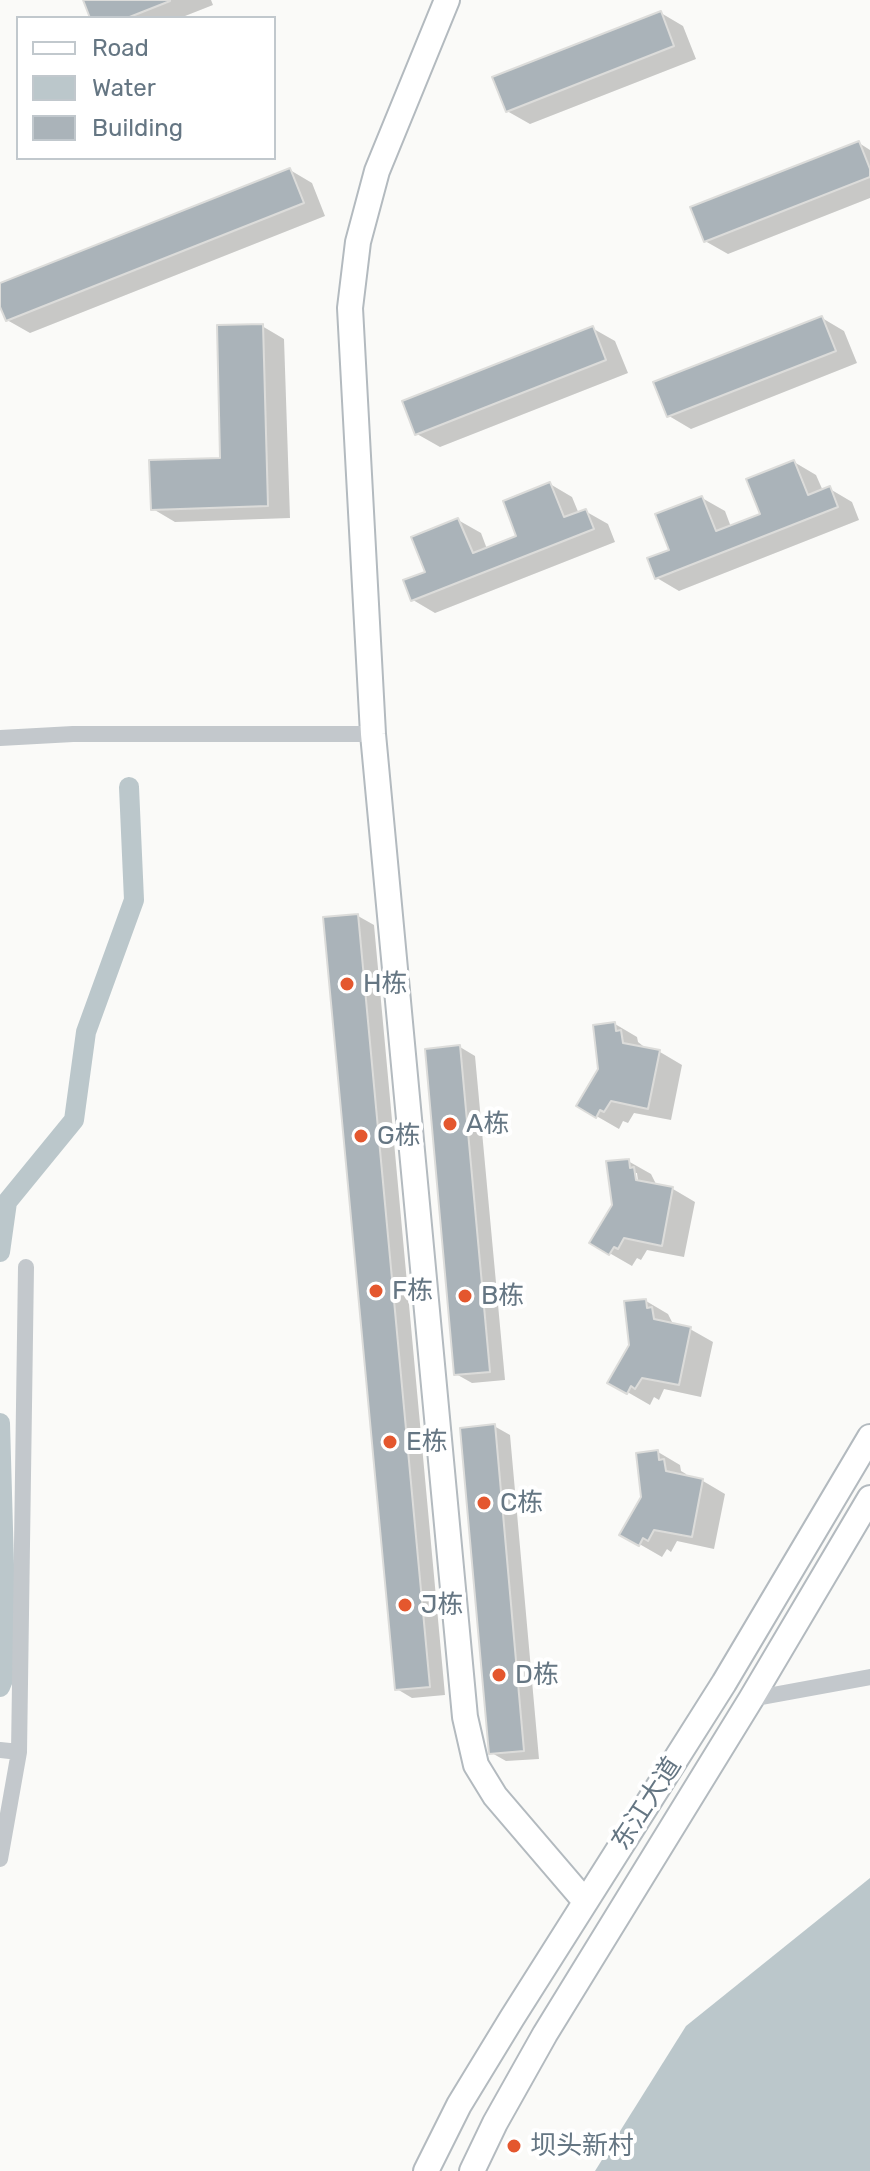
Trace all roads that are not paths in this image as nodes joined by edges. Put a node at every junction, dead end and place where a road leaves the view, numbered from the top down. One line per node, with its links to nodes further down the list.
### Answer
1 (447, 0): 3 (street)
2 (463, 0): 3 (street)
3 (377, 171): 4 (street)
4 (373, 734): 5 (street); 14 (street)
5 (0, 738)
6 (26, 1267): 12 (street)
7 (870, 1437): 14 (street, 东江大道)
8 (870, 1498): 10 (street, 东江大道)
9 (870, 1677): 10 (street)
10 (751, 1699): 16 (street, 东江大道)
11 (0, 1750): 12 (street)
12 (19, 1752): 13 (street)
13 (0, 1859)
14 (584, 1900): 15 (street, 东江大道)
15 (426, 2171)
16 (472, 2171)

